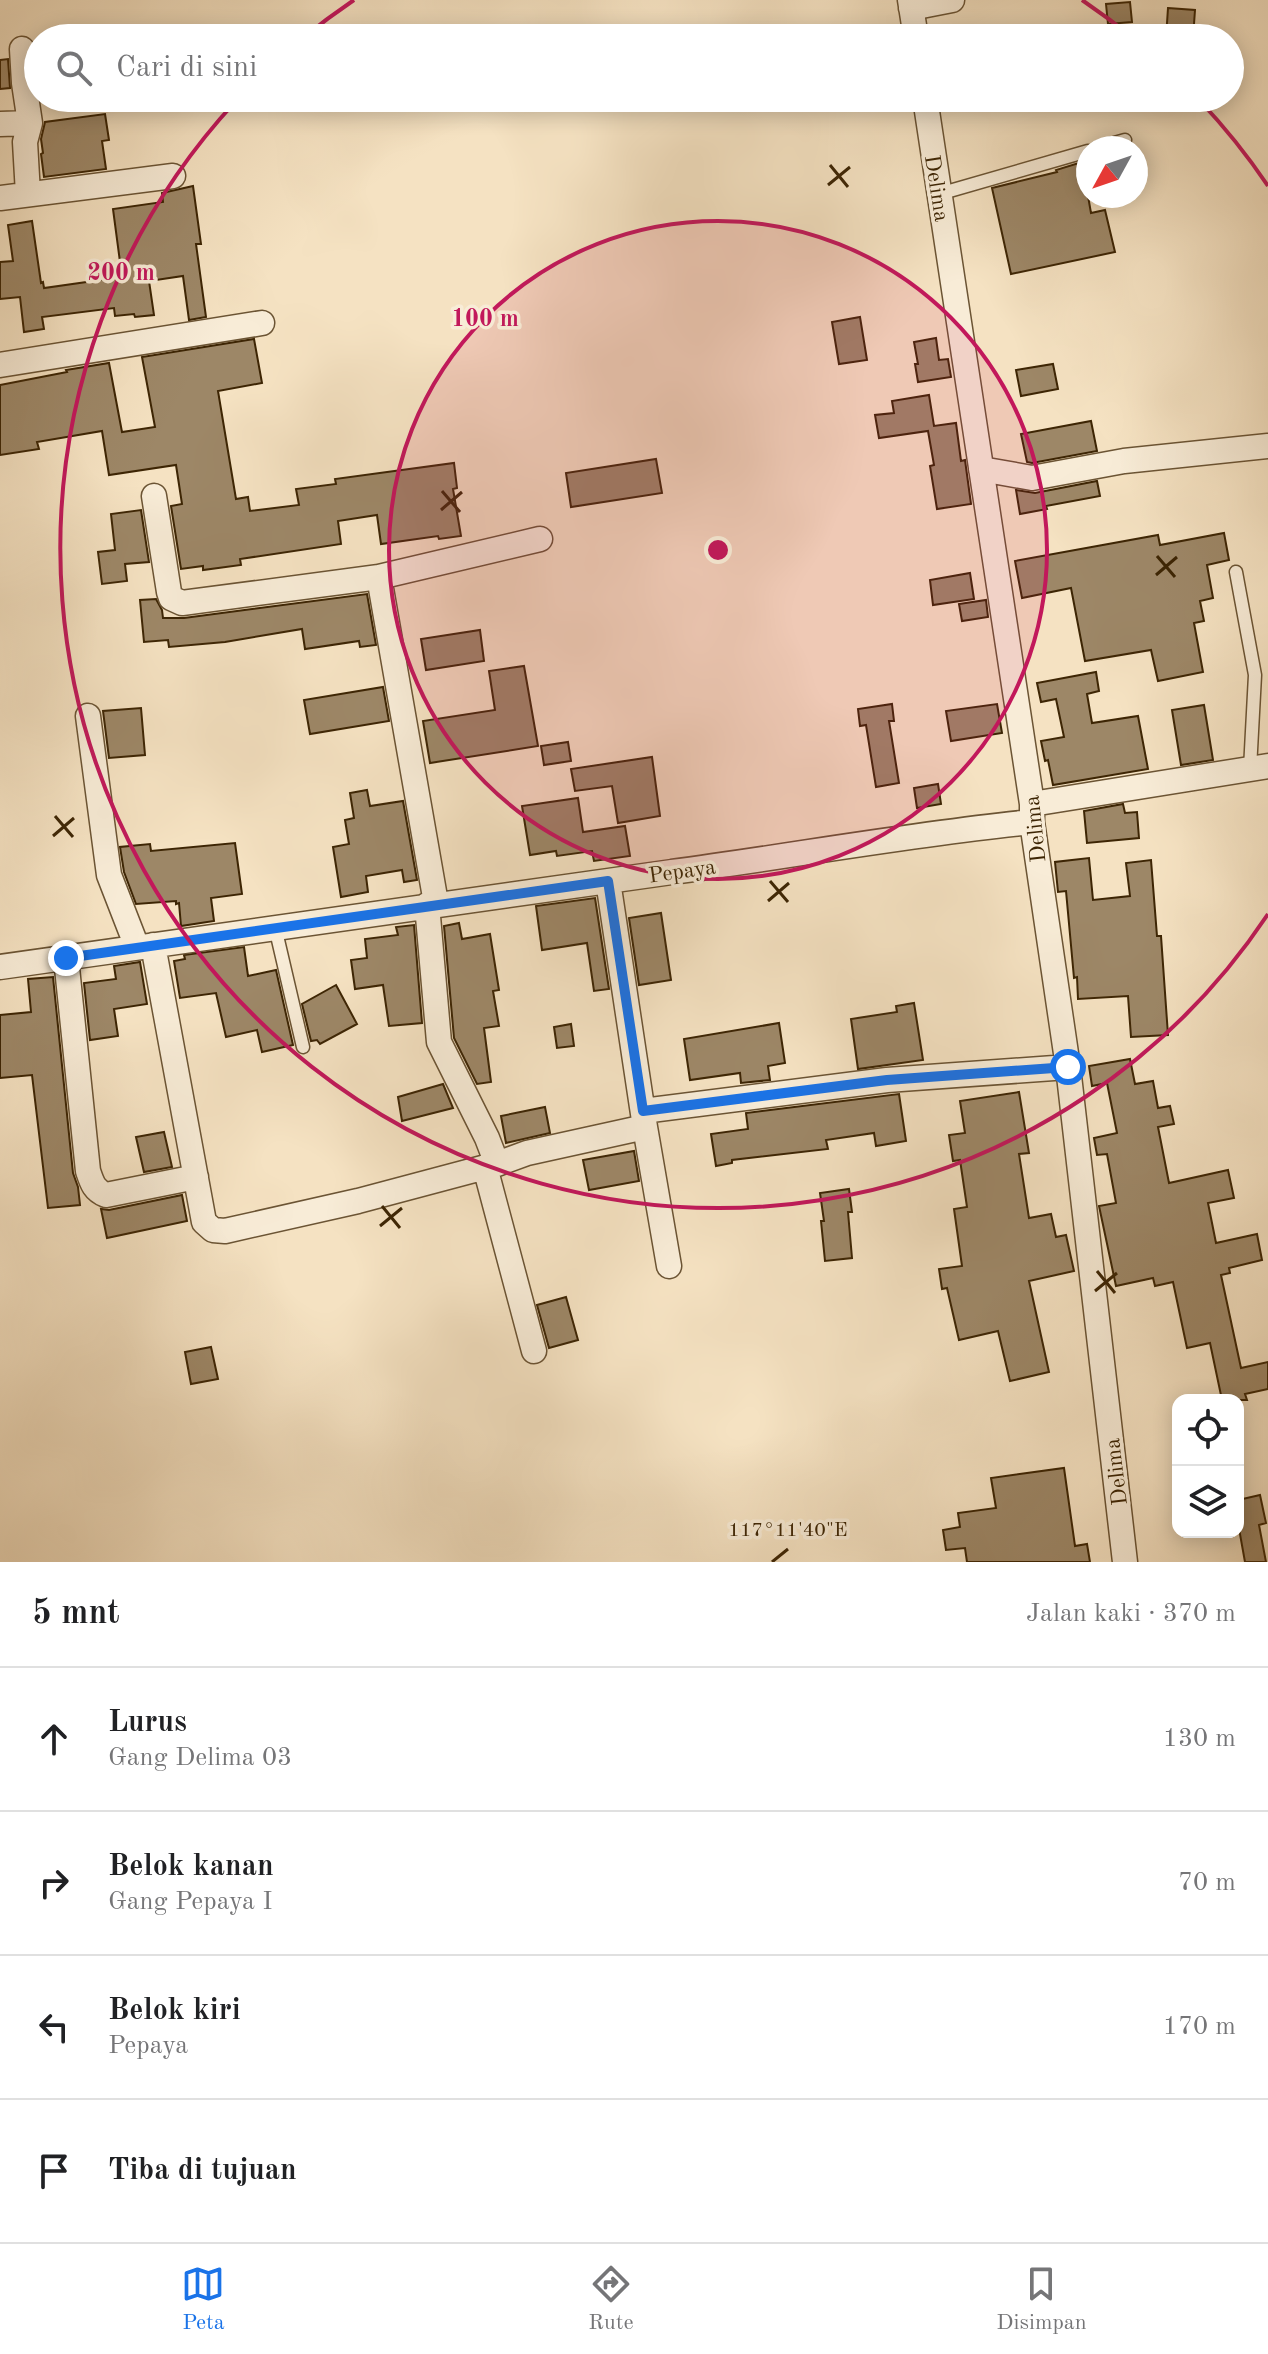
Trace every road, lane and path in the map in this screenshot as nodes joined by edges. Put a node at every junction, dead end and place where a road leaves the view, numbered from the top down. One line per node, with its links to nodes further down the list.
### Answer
1 (952, 0): 2 (street)
2 (911, 4): 3 (street)
3 (914, 24)
4 (22, 49): 5 (street)
5 (24, 83)
6 (28, 112): 8 (street)
7 (927, 112): 13 (street, Delima)
8 (30, 123): 9 (street); 12 (street)
9 (0, 124)
10 (1076, 154): 13 (lane)
11 (173, 176): 12 (street)
12 (28, 194): 14 (street)
13 (939, 194): 18 (street, Delima)
14 (0, 198)
15 (262, 323): 16 (street)
16 (0, 365)
17 (1268, 446): 18 (street)
18 (981, 469): 25 (street, Delima)
19 (154, 496): 22 (street)
20 (540, 539): 22 (street)
21 (1236, 572): 24 (lane)
22 (379, 577): 27 (street)
23 (88, 716): 29 (street)
24 (1259, 768): 25 (street, Pepaya)
25 (1032, 813): 26 (street, Pepaya); 33 (street, Delima)
26 (608, 881): 27 (street, Pepaya); 34 (street)
27 (431, 904): 28 (street, Pepaya); 35 (street)
28 (275, 927): 29 (street, Pepaya); 32 (lane)
29 (145, 946): 30 (street, Pepaya); 36 (street)
30 (66, 958): 31 (street, Pepaya); 36 (street)
31 (0, 967)
32 (303, 1047)
33 (1068, 1067): 34 (street); 39 (street, Delima)
34 (644, 1119): 35 (street); 37 (street)
35 (491, 1166): 36 (street); 38 (street)
36 (196, 1177)
37 (669, 1266)
38 (534, 1351)
39 (1125, 1562)

